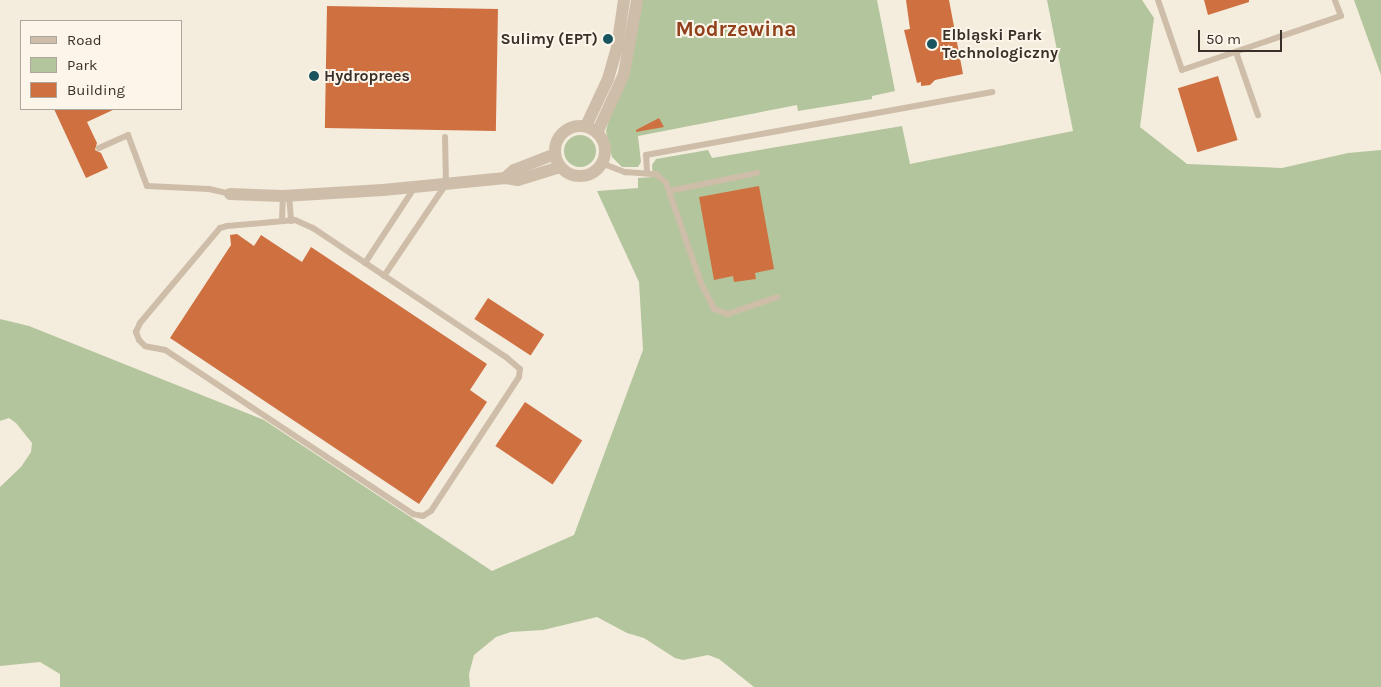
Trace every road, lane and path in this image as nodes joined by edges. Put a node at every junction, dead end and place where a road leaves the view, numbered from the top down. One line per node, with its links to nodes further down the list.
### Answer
1 (624, 0): 8 (street)
2 (637, 0): 8 (street)
3 (1158, 0): 5 (lane)
4 (1335, 0): 5 (lane)
5 (1236, 52): 7 (lane)
6 (992, 92): 14 (lane)
7 (1258, 116)
8 (592, 130): 11 (street); 12 (street)
9 (445, 137): 17 (lane)
10 (99, 148): 20 (lane)
11 (555, 154): 13 (street); 16 (street)
12 (601, 163): 13 (street); 14 (lane)
13 (560, 167): 16 (street)
14 (647, 172): 19 (lane)
15 (757, 173): 19 (lane)
16 (505, 178): 17 (street)
17 (446, 184): 18 (street); 25 (lane)
18 (416, 186): 21 (street); 24 (lane)
19 (669, 191): 26 (lane)
20 (230, 194): 21 (street)
21 (286, 196): 22 (lane); 23 (lane)
22 (282, 221): 23 (lane); 25 (lane)
23 (291, 221): 24 (lane)
24 (365, 263): 25 (lane)
25 (384, 276)
26 (777, 298)

